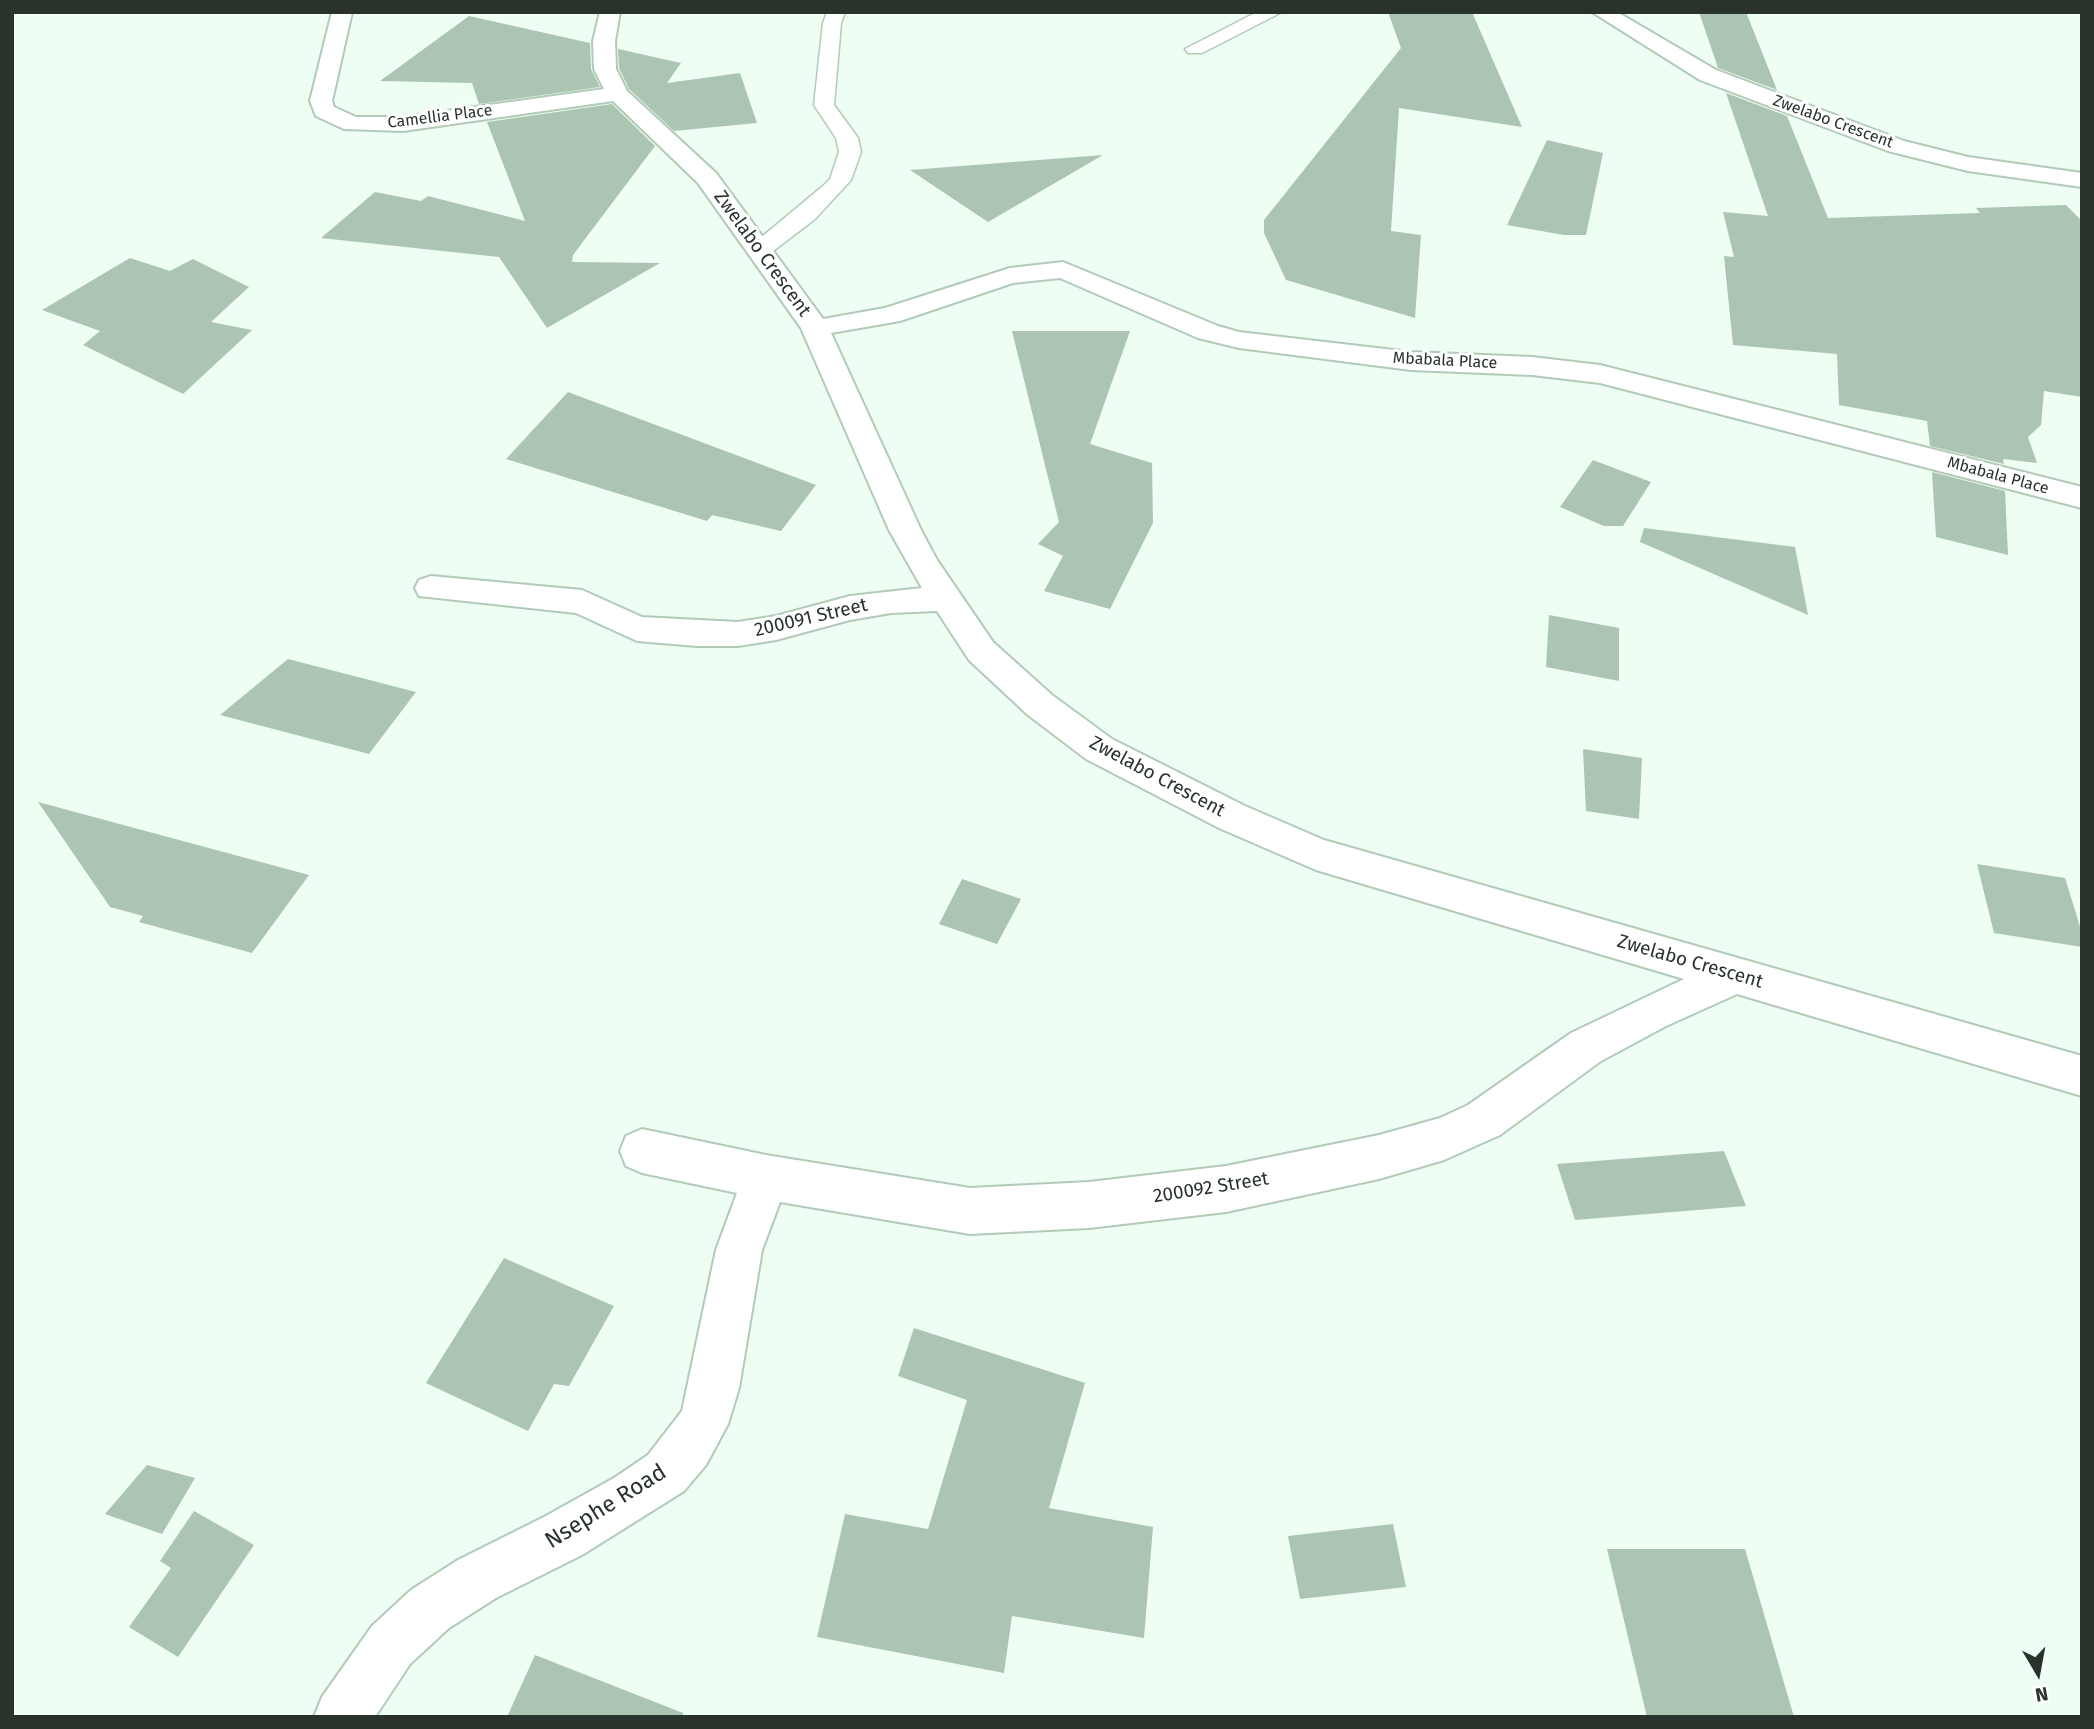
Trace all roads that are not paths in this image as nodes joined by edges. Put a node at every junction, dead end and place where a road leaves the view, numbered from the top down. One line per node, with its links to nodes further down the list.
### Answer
1 (342, 12): 7 (street, Camellia Place)
2 (610, 12): 7 (street, Zwelabo Crescent)
3 (836, 12): 9 (lane)
4 (1273, 12): 6 (lane)
5 (1602, 12): 8 (street, Zwelabo Crescent)
6 (1195, 49)
7 (618, 94): 9 (street, Zwelabo Crescent)
8 (2082, 180)
9 (760, 250): 10 (street, Zwelabo Crescent)
10 (815, 328): 11 (street, Mbabala Place); 13 (street, Zwelabo Crescent)
11 (2082, 498)
12 (432, 588): 13 (street, 200091 Street)
13 (946, 599): 14 (street, Zwelabo Crescent)
14 (1737, 975): 15 (street, Zwelabo Crescent); 17 (street, 200092 Street)
15 (2082, 1076)
16 (642, 1152): 17 (street, 200092 Street)
17 (766, 1177): 18 (street, Nsephe Road)
18 (342, 1717)

